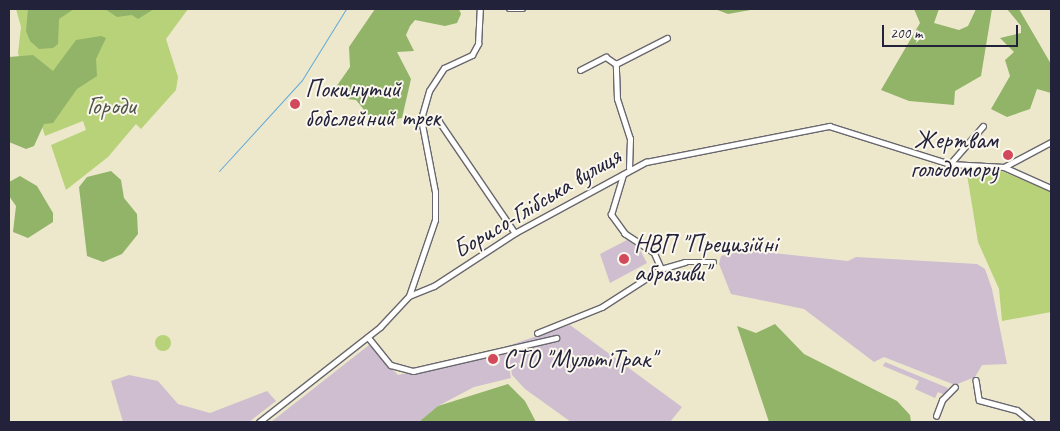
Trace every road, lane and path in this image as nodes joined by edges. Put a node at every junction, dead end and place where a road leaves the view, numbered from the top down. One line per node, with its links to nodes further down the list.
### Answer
1 (480, 9): 7 (street)
2 (509, 9): 3 (street)
3 (523, 9)
4 (667, 38): 5 (street)
5 (616, 64): 6 (street); 12 (street)
6 (580, 70)
7 (421, 120): 15 (street); 18 (street)
8 (983, 126): 10 (street)
9 (1051, 142): 11 (street)
10 (950, 164): 11 (street, Борисо-Глібська вулиця); 12 (street, Борисо-Глібська вулиця)
11 (1004, 167): 14 (street, Борисо-Глібська вулиця)
12 (629, 168): 13 (street, Борисо-Глібська вулиця)
13 (623, 176): 15 (street, Борисо-Глібська вулиця); 17 (street)
14 (1051, 188)
15 (516, 233): 18 (street, Борисо-Глібська вулиця)
16 (714, 262): 17 (street)
17 (661, 269): 19 (street)
18 (409, 296): 20 (street, Борисо-Глібська вулиця)
19 (537, 333)
20 (368, 337): 21 (street); 25 (street, Борисо-Глібська вулиця)
21 (556, 338)
22 (976, 380): 26 (street)
23 (955, 387): 24 (street)
24 (936, 416)
25 (259, 422)
26 (1032, 422)

